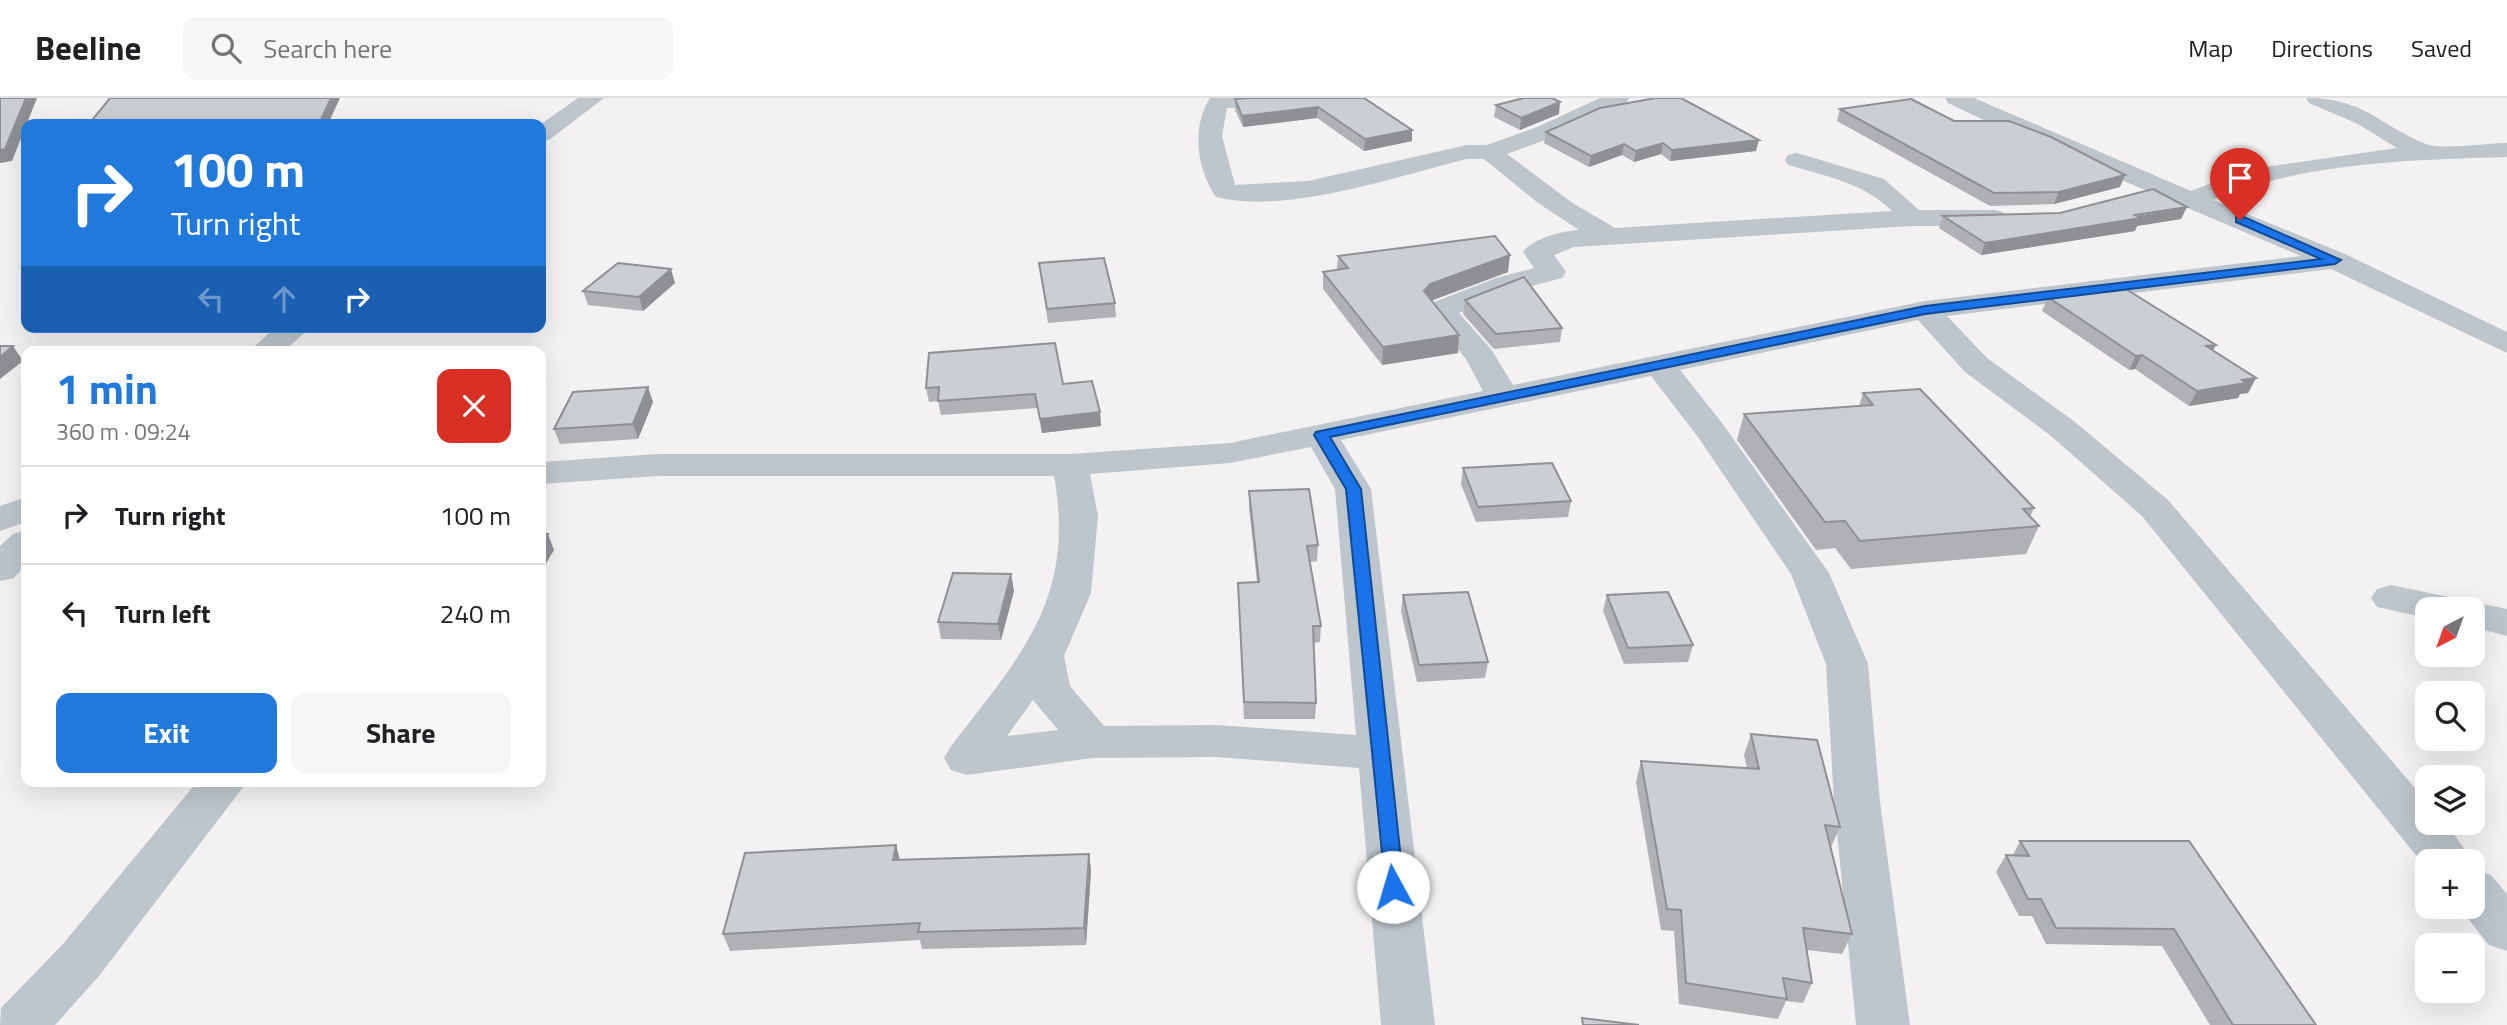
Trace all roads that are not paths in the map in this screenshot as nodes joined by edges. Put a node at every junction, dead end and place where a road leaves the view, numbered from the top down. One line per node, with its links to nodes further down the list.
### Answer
1 (593, 98): 8 (street)
2 (1282, 98): 5 (street)
3 (1618, 98): 10 (street)
4 (2318, 98): 11 (street)
5 (1218, 100): 10 (street)
6 (2008, 100): 7 (street)
7 (1966, 103): 13 (street)
8 (546, 131)
9 (2507, 150): 11 (street)
10 (1490, 152): 18 (street)
11 (2424, 153): 15 (street)
12 (1797, 160): 17 (street)
13 (2161, 187): 14 (street); 15 (street)
14 (2124, 198)
15 (2193, 200): 19 (street)
16 (2015, 218): 17 (street)
17 (1912, 219): 18 (street)
18 (1609, 236): 25 (street)
19 (2335, 260): 20 (street); 22 (street)
20 (1925, 310): 24 (street); 41 (street)
21 (288, 333): 23 (street)
22 (2507, 344)
23 (270, 346)
24 (1661, 365): 25 (street); 44 (street)
25 (1503, 397): 26 (street)
26 (1321, 435): 27 (street); 39 (street)
27 (1070, 465): 28 (street); 37 (street)
28 (546, 473)
29 (14, 508): 30 (street)
30 (0, 569)
31 (21, 574): 32 (street)
32 (0, 582)
33 (2391, 598): 34 (street)
34 (2415, 602)
35 (2485, 617): 36 (street)
36 (2507, 623)
37 (1043, 656): 38 (street); 38 (street)
38 (1093, 742): 39 (street)
39 (1380, 753): 46 (street)
40 (220, 787): 45 (street)
41 (2439, 849)
42 (2485, 903): 43 (street)
43 (2507, 930)
44 (1884, 1024)
45 (20, 1025)
46 (1408, 1025)

